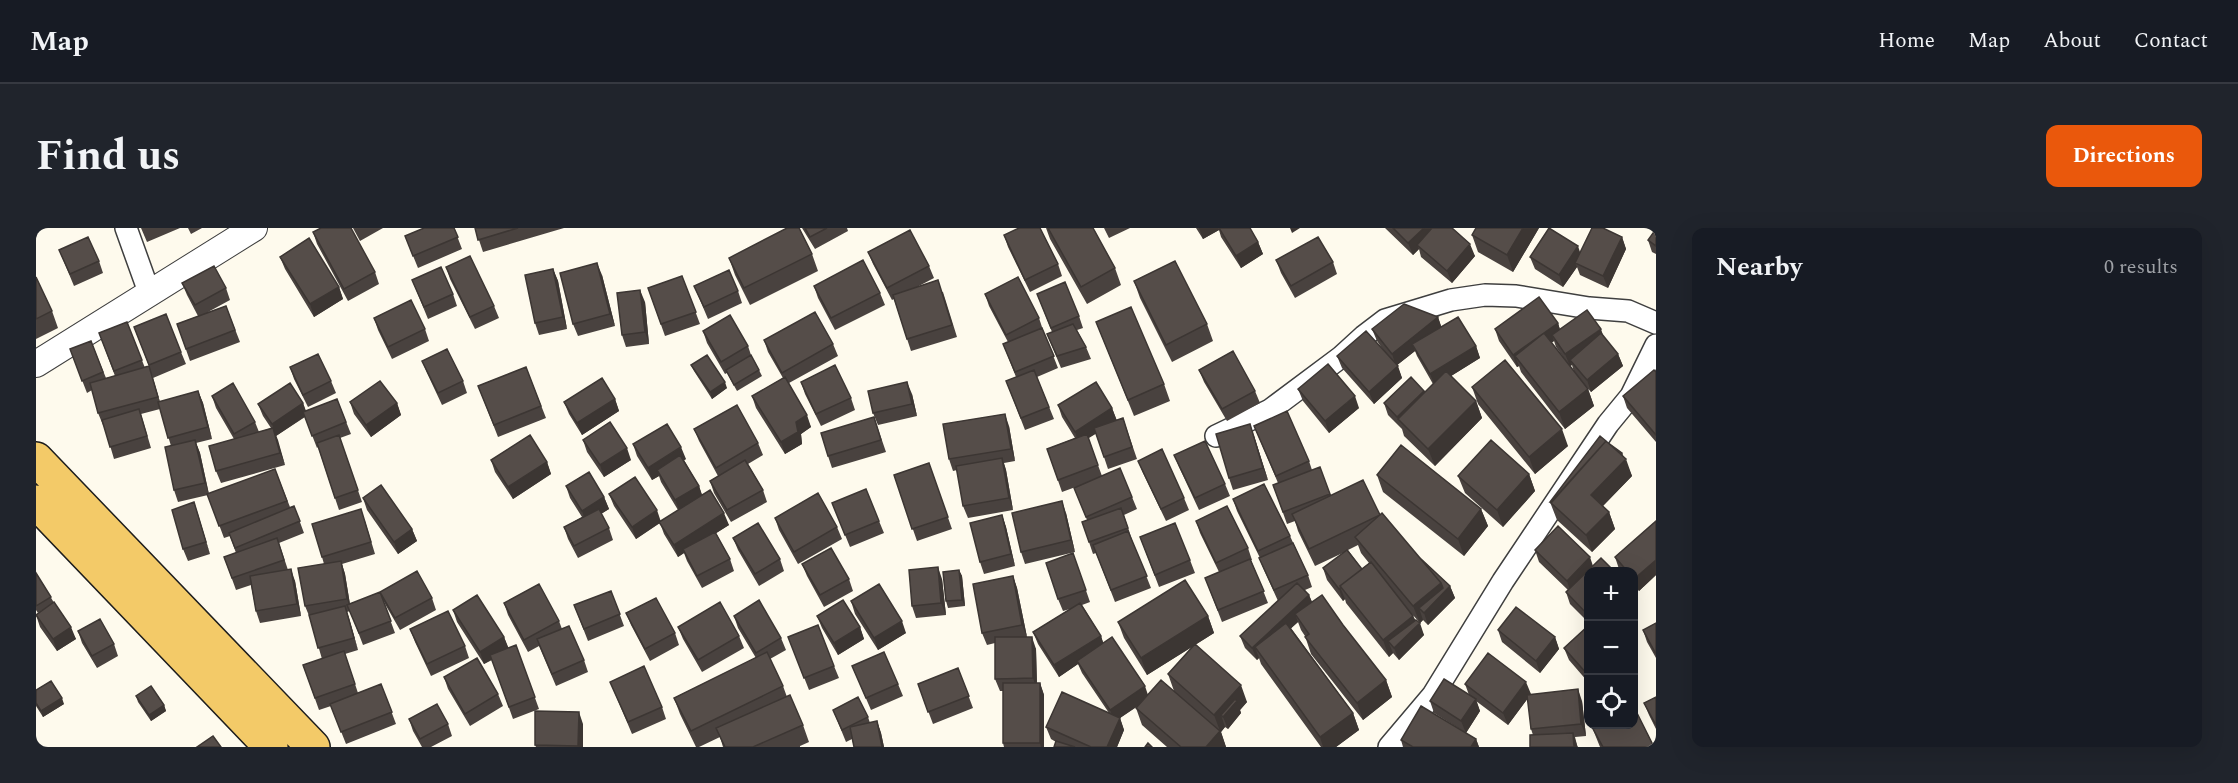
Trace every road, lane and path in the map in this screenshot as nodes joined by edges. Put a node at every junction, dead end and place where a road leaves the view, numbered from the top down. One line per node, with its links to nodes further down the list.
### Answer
1 (126, 228): 3 (street)
2 (254, 228): 3 (street)
3 (149, 292): 6 (street)
4 (1656, 323): 7 (street)
5 (1656, 345): 12 (street)
6 (36, 364)
7 (1216, 436)
8 (36, 459): 11 (main road)
9 (36, 502): 10 (main road)
10 (271, 747)
11 (313, 747)
12 (1389, 747)

